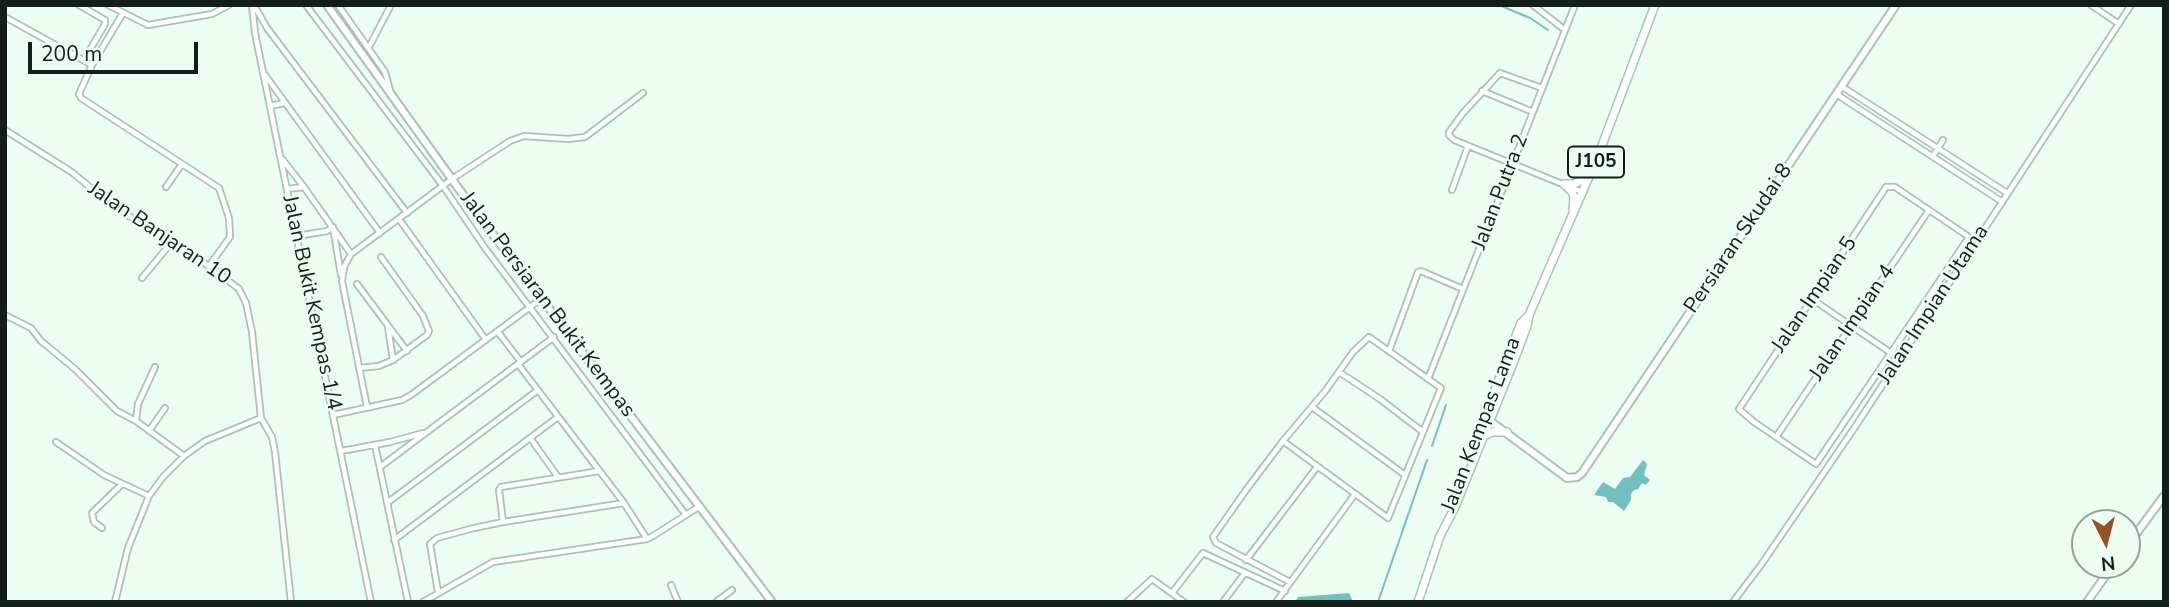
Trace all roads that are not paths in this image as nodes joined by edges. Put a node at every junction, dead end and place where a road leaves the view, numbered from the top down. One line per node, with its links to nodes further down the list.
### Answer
1 (79, 5): 22 (street)
2 (108, 5): 15 (street)
3 (229, 5): 15 (street)
4 (253, 5): 18 (street); 20 (street, Jalan Bukit Kempas 1/4)
5 (306, 5): 45 (street)
6 (327, 5): 28 (street, Jalan Persiaran Bukit Kempas)
7 (338, 5): 21 (street)
8 (391, 5): 21 (street)
9 (1533, 5): 19 (street)
10 (1575, 5): 19 (street, Jalan Putra 2)
11 (1655, 5): 38 (main road, Jalan Kempas Lama / J105)
12 (1895, 5): 25 (street, Persiaran Skudai 8)
13 (2091, 5): 17 (street)
14 (2131, 5): 17 (street, Jalan Impian Utama)
15 (123, 13): 23 (street)
16 (5, 17): 22 (street)
17 (2119, 24): 51 (street, Jalan Impian Utama)
18 (267, 28): 20 (street); 54 (street)
19 (1565, 30): 26 (street, Jalan Putra 2)
20 (255, 33): 24 (street, Jalan Bukit Kempas 1/4)
21 (369, 47): 28 (street)
22 (83, 60): 23 (street)
23 (92, 65): 42 (street)
24 (262, 72): 31 (street); 32 (street, Jalan Bukit Kempas 1/4)
25 (1841, 86): 30 (street, Persiaran Skudai 8); 37 (street)
26 (1542, 88): 27 (street); 33 (street, Jalan Putra 2)
27 (1482, 91): 33 (street); 36 (street)
28 (391, 92): 43 (street, Jalan Persiaran Bukit Kempas)
29 (643, 93): 43 (street)
30 (1836, 94): 39 (street); 98 (street, Persiaran Skudai 8)
31 (284, 103): 32 (street); 57 (street)
32 (270, 106): 40 (street, Jalan Bukit Kempas 1/4)
33 (1533, 112): 41 (street, Jalan Putra 2)
34 (5, 131): 60 (street, Jalan Banjaran 10)
35 (1942, 140): 37 (street)
36 (1468, 146): 41 (street); 49 (street)
37 (1938, 147): 39 (street); 51 (street)
38 (1598, 156): 44 (main road); 50 (main road, Jalan Kempas Lama / J105)
39 (1933, 156): 52 (street)
40 (281, 158): 47 (street); 48 (street, Jalan Bukit Kempas 1/4)
41 (1513, 163): 44 (street); 67 (street, Jalan Putra 2)
42 (182, 164): 46 (street); 63 (street)
43 (452, 178): 45 (street); 68 (street, Jalan Persiaran Bukit Kempas)
44 (1564, 184): 50 (street); 59 (main road)
45 (443, 186): 54 (street); 70 (street)
46 (166, 187)
47 (304, 187): 48 (street); 56 (street)
48 (287, 189): 58 (street, Jalan Bukit Kempas 1/4)
49 (1452, 191)
50 (1583, 192): 59 (main road, Jalan Kempas Lama / J105)
51 (2007, 193): 52 (street, Jalan Impian Utama)
52 (2001, 201): 148 (street, Jalan Impian Utama)
53 (1929, 209): 69 (street, Jalan Impian 5); 72 (street, Jalan Impian 4); 79 (street)
54 (407, 213): 55 (street)
55 (399, 219): 57 (street); 76 (street)
56 (332, 227): 58 (street); 61 (street); 65 (street)
57 (380, 233): 61 (street)
58 (297, 236): 90 (street, Jalan Bukit Kempas 1/4)
59 (1562, 239): 93 (main road, Jalan Kempas Lama / J105)
60 (171, 243): 63 (street, Jalan Banjaran 10); 64 (street)
61 (351, 254): 65 (street)
62 (381, 257): 77 (street)
63 (209, 265): 92 (street, Jalan Banjaran 10)
64 (142, 278)
65 (342, 281): 83 (street)
66 (357, 285): 73 (street)
67 (1463, 289): 78 (street); 85 (street, Jalan Putra 2)
68 (541, 299): 70 (street); 118 (street, Jalan Persiaran Bukit Kempas)
69 (1812, 299): 72 (street); 100 (street, Jalan Impian 5)
70 (531, 307): 74 (street); 75 (street)
71 (5, 315): 94 (street)
72 (1852, 325): 79 (street); 100 (street, Jalan Impian 4)
73 (388, 327): 77 (street); 80 (street)
74 (498, 332): 76 (street); 81 (street)
75 (554, 337): 81 (street); 119 (street)
76 (486, 340): 87 (street)
77 (407, 351): 80 (street)
78 (1389, 351): 84 (street); 85 (street)
79 (1891, 352): 100 (street)
80 (393, 360): 83 (street)
81 (519, 363): 86 (street); 96 (street)
82 (155, 367): 94 (street)
83 (359, 368): 87 (street)
84 (1339, 372): 88 (street); 97 (street)
85 (1428, 379): 97 (street)
86 (538, 390): 91 (street); 116 (street)
87 (367, 407): 90 (street)
88 (1312, 407): 102 (street); 110 (street)
89 (165, 408): 95 (street)
90 (333, 415): 105 (street, Jalan Bukit Kempas 1/4)
91 (558, 417): 101 (street); 109 (street)
92 (261, 418): 106 (street); 136 (street, Jalan Banjaran 10)
93 (1487, 418): 98 (street); 99 (main road, Jalan Kempas Lama / J105); 123 (main road, Jalan Kempas Lama / J105)
94 (136, 421): 95 (street)
95 (149, 431): 106 (street)
96 (427, 431): 104 (street); 107 (street)
97 (1423, 432): 110 (street)
98 (1507, 432): 99 (main road)
99 (1482, 437): 123 (main road, Jalan Kempas Lama / J105)
100 (1776, 437)
101 (531, 439): 111 (street); 125 (street)
102 (1283, 441): 108 (street); 126 (street)
103 (56, 442): 112 (street)
104 (375, 445): 105 (street); 107 (street)
105 (341, 452): 137 (street, Jalan Bukit Kempas 1/4)
106 (184, 456): 114 (street)
107 (380, 467): 116 (street)
108 (1317, 467): 113 (street); 126 (street)
109 (600, 470): 111 (street); 117 (street)
110 (1405, 475): 113 (street)
111 (558, 477): 120 (street)
112 (122, 484): 114 (street); 122 (street)
113 (1355, 494): 129 (street)
114 (149, 496): 135 (street)
115 (2164, 496): 121 (street)
116 (387, 503): 125 (street)
117 (624, 503): 120 (street); 124 (street)
118 (699, 506): 119 (street); 142 (street, Jalan Persiaran Bukit Kempas)
119 (687, 515): 124 (street)
120 (503, 522): 133 (street)
121 (2141, 527)
122 (102, 528)
123 (1439, 538): 147 (main road, Jalan Kempas Lama / J105)
124 (647, 539): 133 (street)
125 (394, 540): 138 (street)
126 (1247, 559): 129 (street)
127 (1245, 573): 132 (street); 134 (street); 145 (street)
128 (2103, 579): 149 (street)
129 (1290, 582): 132 (street)
130 (671, 585): 140 (street)
131 (733, 590): 141 (street)
132 (1285, 590): 146 (street)
133 (438, 592): 139 (street)
134 (1172, 593): 143 (street); 144 (street)
135 (115, 602)
136 (291, 602)
137 (371, 602)
138 (408, 602)
139 (422, 602)
140 (678, 602)
141 (716, 602)
142 (772, 602)
143 (1128, 602)
144 (1184, 602)
145 (1223, 602)
146 (1276, 602)
147 (1418, 602)
148 (1733, 602)
149 (2087, 602)

